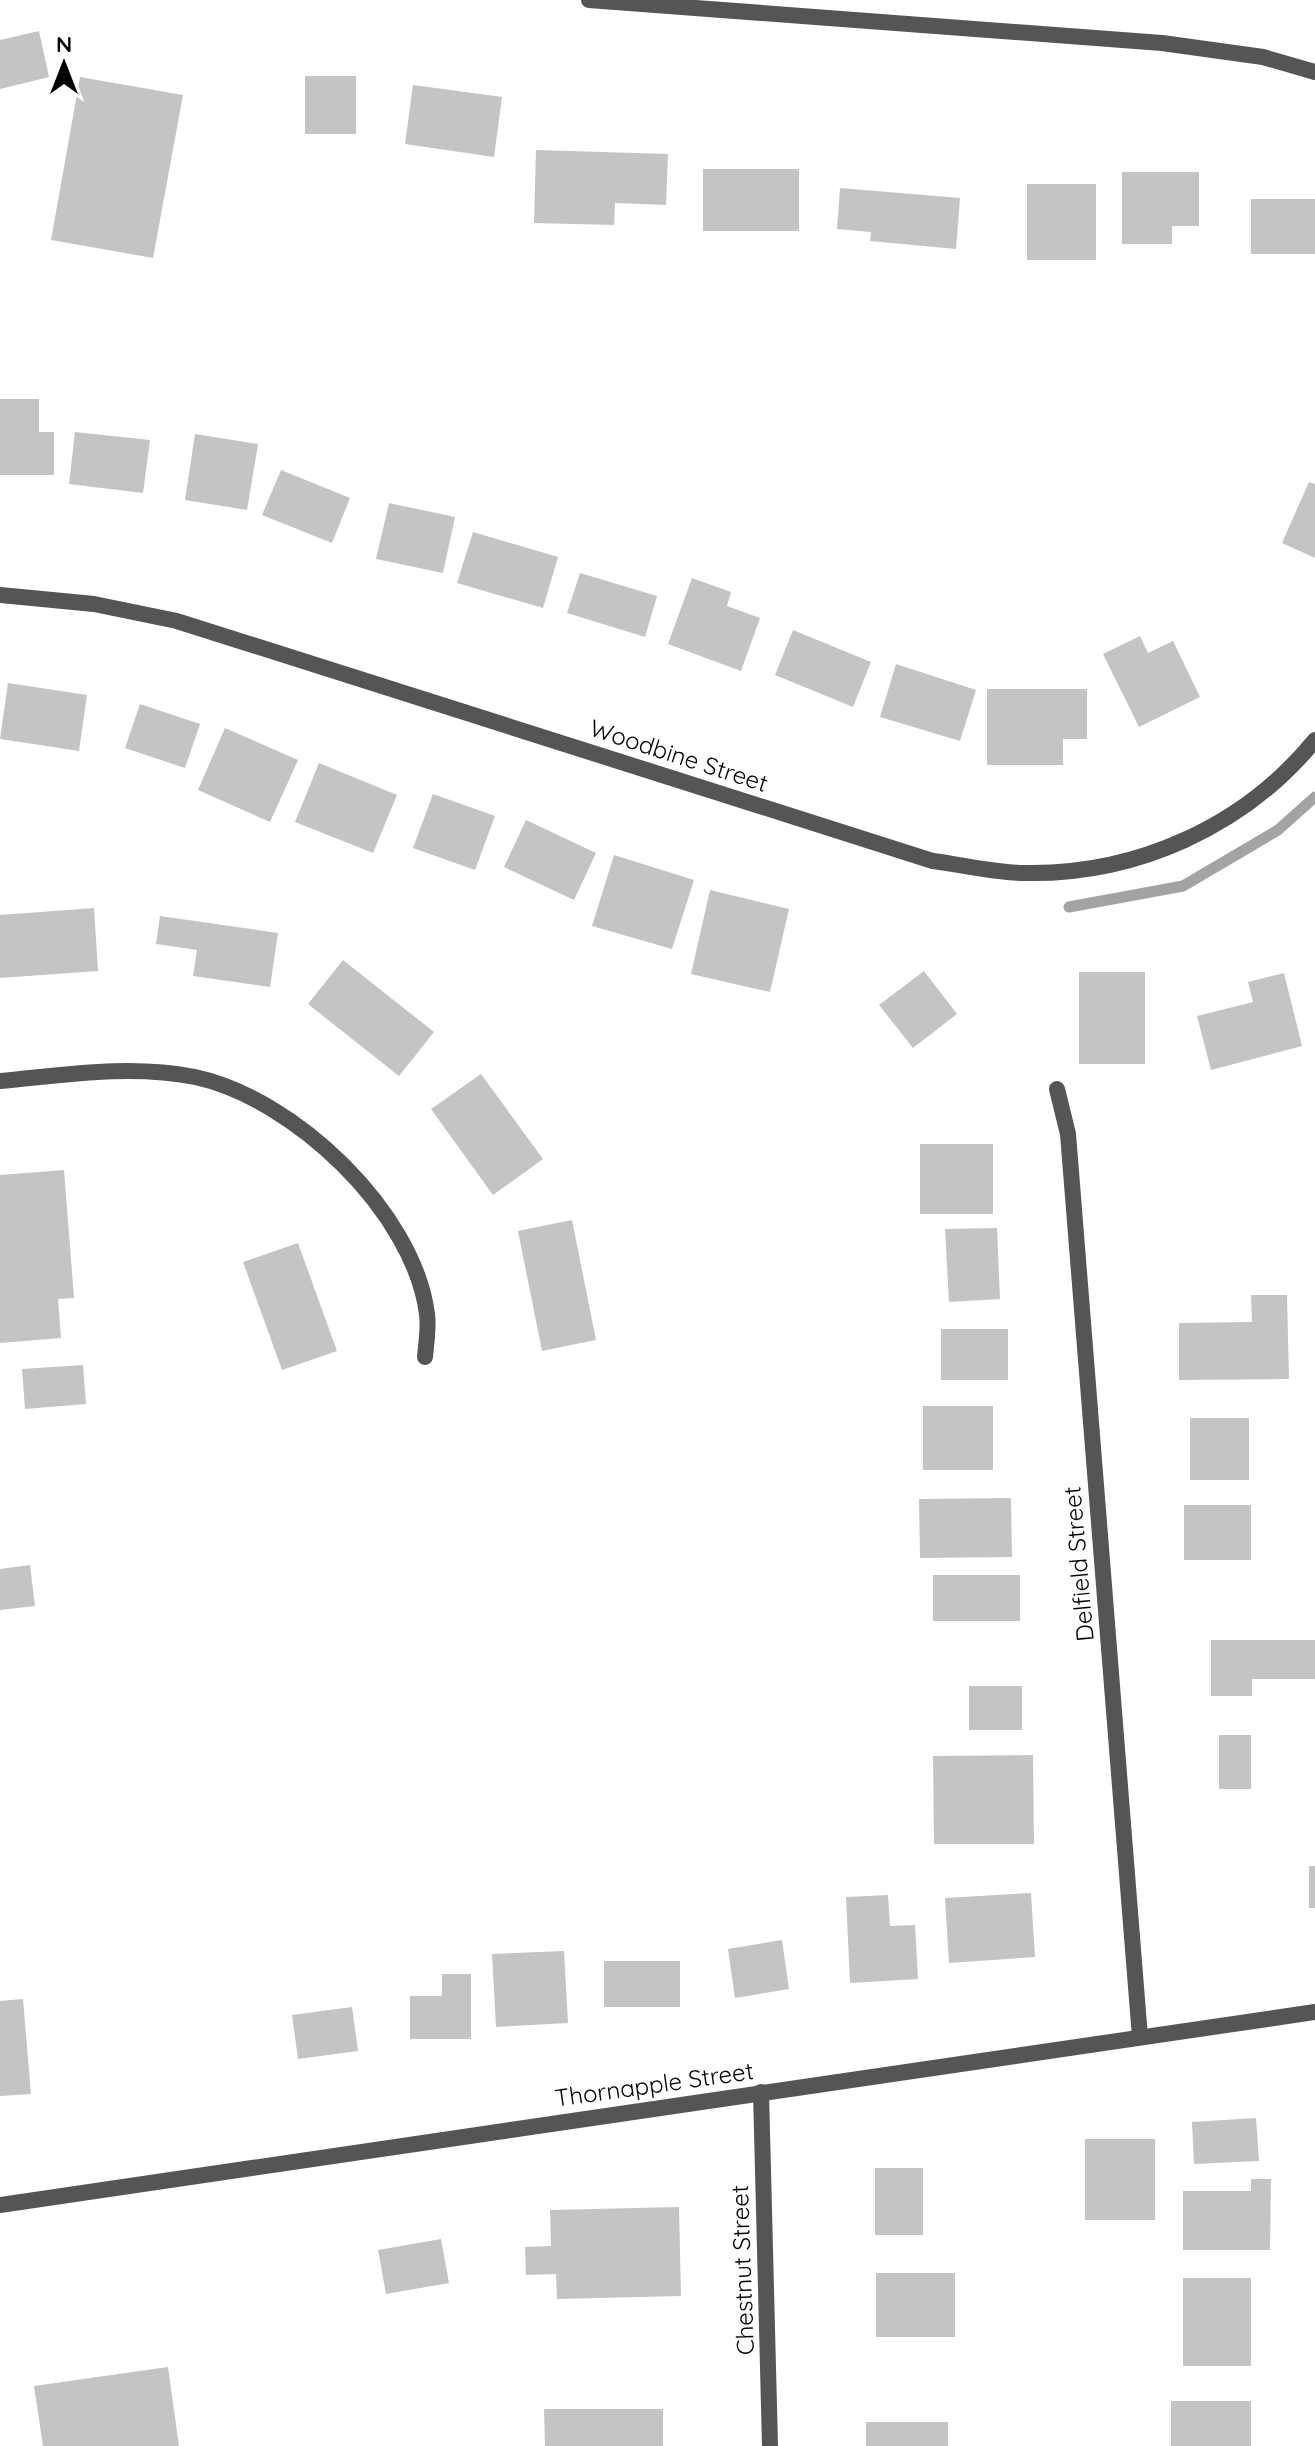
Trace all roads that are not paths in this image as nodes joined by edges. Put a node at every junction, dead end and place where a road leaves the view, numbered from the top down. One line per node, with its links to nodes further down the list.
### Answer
1 (589, 0): 2 (street)
2 (1315, 72)
3 (0, 595): 4 (street, Woodbine Street)
4 (1315, 740)
5 (0, 1081): 7 (street)
6 (1057, 1089): 9 (street, Delfield Street)
7 (425, 1357)
8 (1315, 2012): 9 (street, Thornapple Street)
9 (1140, 2037): 10 (street, Thornapple Street)
10 (761, 2092): 11 (street, Thornapple Street); 12 (street, Chestnut Street)
11 (0, 2205)
12 (770, 2446)

